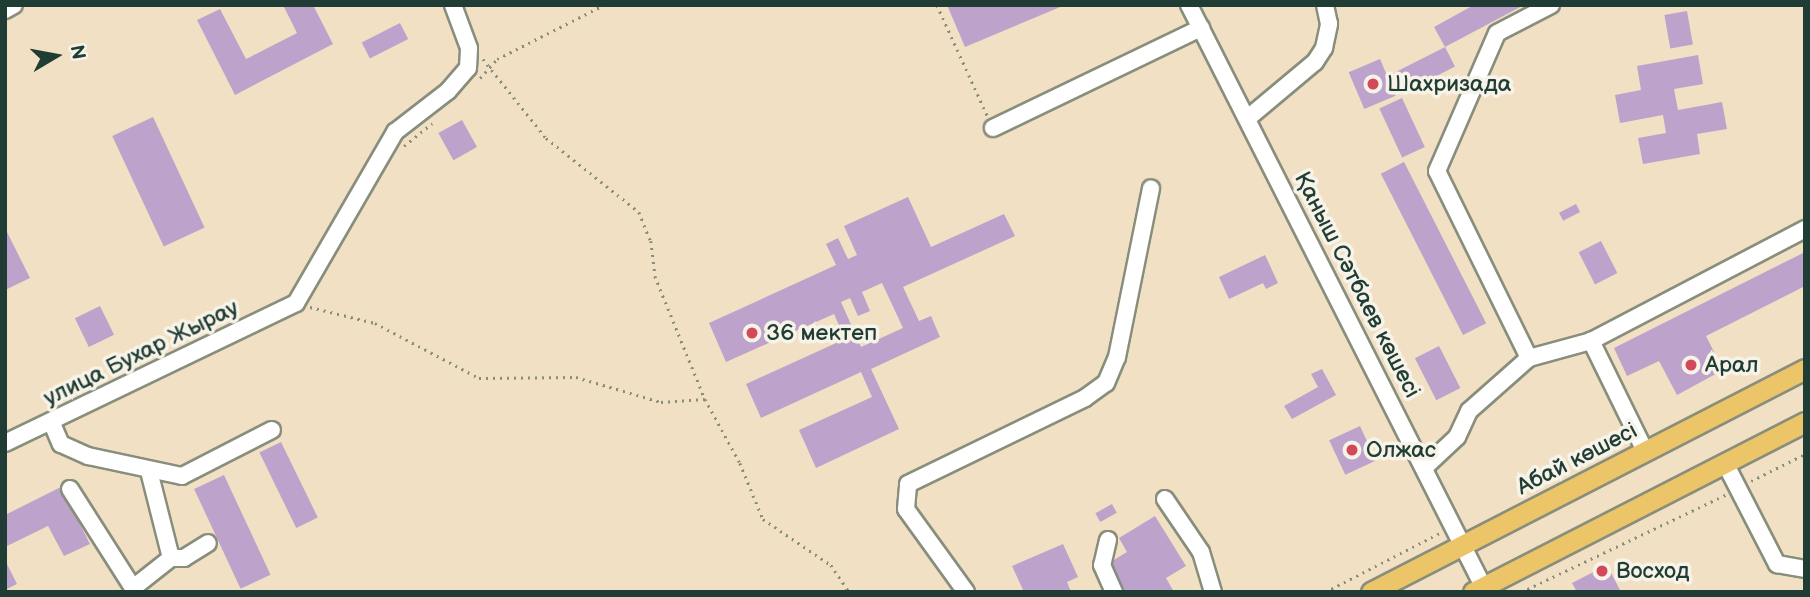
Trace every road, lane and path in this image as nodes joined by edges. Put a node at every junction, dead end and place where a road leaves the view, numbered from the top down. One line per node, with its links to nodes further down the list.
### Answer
1 (14, 5): 8 (street)
2 (453, 5): 10 (street)
3 (604, 5): 11 (path)
4 (937, 5): 15 (path)
5 (1189, 5): 9 (street, Қаныш Сәтбаев көшесі)
6 (1325, 5): 13 (street)
7 (1551, 5): 21 (street)
8 (5, 10)
9 (1201, 28): 13 (street, Қаныш Сәтбаев көшесі); 15 (street)
10 (469, 48): 11 (path); 19 (street)
11 (491, 66): 12 (path); 23 (path)
12 (474, 84)
13 (1248, 118): 31 (street, Қаныш Сәтбаев көшесі)
14 (436, 120): 16 (path)
15 (993, 128)
16 (397, 157)
17 (1151, 188): 45 (street)
18 (1805, 229): 20 (street)
19 (296, 303): 23 (path); 24 (street, улица Бухар Жырау)
20 (1591, 341): 21 (street); 28 (street)
21 (1530, 358): 31 (street)
22 (1805, 369): 28 (main road, Абай көшесі)
23 (705, 399): 44 (path)
24 (51, 421): 27 (street, улица Бухар Жырау); 32 (street)
25 (1805, 422): 30 (main road)
26 (272, 430): 32 (street)
27 (5, 443)
28 (1645, 451): 39 (main road, Абай көшесі)
29 (1805, 454): 33 (path)
30 (1725, 463): 33 (street); 42 (main road)
31 (1424, 467): 36 (street, Қаныш Сәтбаев көшесі)
32 (149, 471): 40 (street)
33 (1738, 488): 41 (street); 50 (path)
34 (70, 489): 43 (street)
35 (1165, 499): 47 (street)
36 (1455, 526): 39 (street, Қаныш Сәтбаев көшесі); 48 (path)
37 (1108, 540): 46 (street)
38 (208, 543): 40 (street)
39 (1464, 544): 42 (street, Қаныш Сәтбаев көшесі); 49 (main road, Абай көшесі)
40 (171, 558): 43 (street)
41 (1804, 571)
42 (1478, 589)
43 (134, 590)
44 (849, 592)
45 (965, 592)
46 (1114, 592)
47 (1213, 592)
48 (1325, 592)
49 (1371, 592)
50 (1521, 592)

